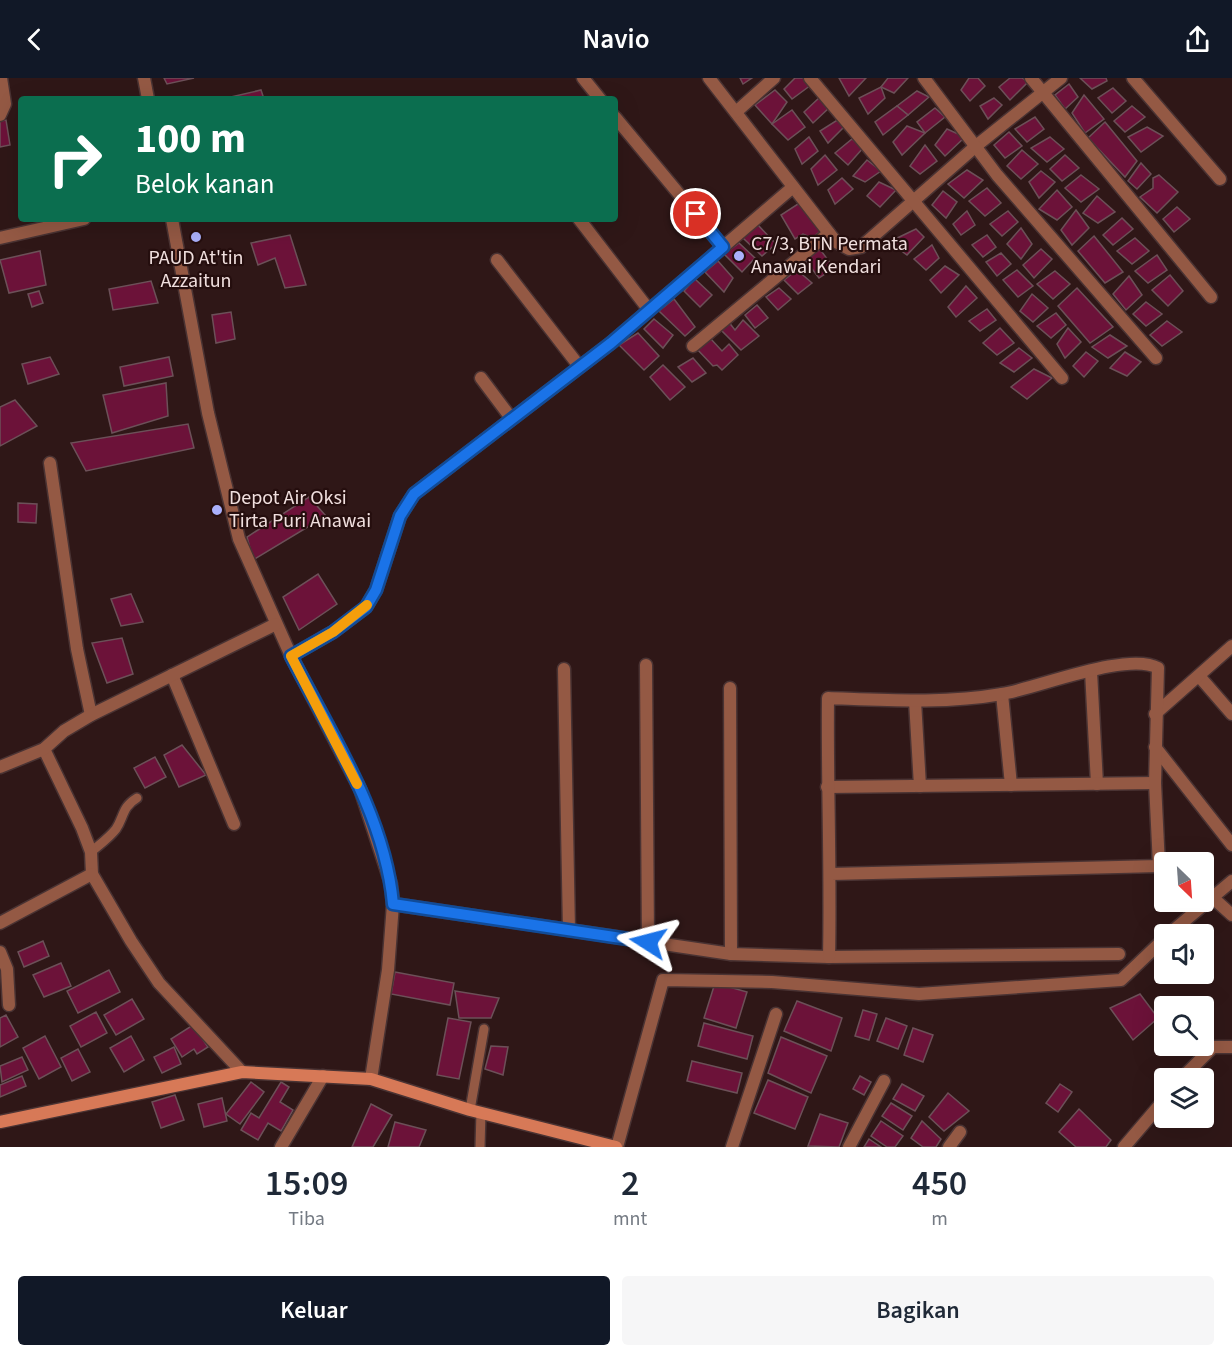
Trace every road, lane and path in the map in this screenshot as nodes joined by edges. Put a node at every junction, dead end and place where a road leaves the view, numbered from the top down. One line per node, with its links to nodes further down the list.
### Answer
1 (1, 78): 15 (street)
2 (144, 78): 12 (street)
3 (583, 78): 13 (street)
4 (709, 78): 14 (street)
5 (774, 78): 14 (street)
6 (810, 78): 20 (street)
7 (924, 78): 17 (street)
8 (1030, 78): 11 (street)
9 (1061, 78): 11 (street)
10 (1133, 78): 18 (street)
11 (1042, 93): 17 (street); 28 (street)
12 (147, 96)
13 (598, 96)
14 (736, 112): 19 (street)
15 (0, 115)
16 (618, 121): 26 (street)
17 (976, 146): 20 (street); 31 (street)
18 (1220, 179)
19 (793, 187): 24 (street); 26 (street)
20 (912, 202): 24 (street); 34 (street)
21 (71, 222): 25 (street)
22 (173, 222): 37 (street)
23 (581, 222): 29 (street)
24 (829, 233): 30 (street)
25 (0, 238)
26 (723, 247): 29 (street)
27 (497, 260): 32 (street)
28 (1211, 297)
29 (650, 310): 32 (street)
30 (693, 346)
31 (1155, 358)
32 (579, 366): 35 (street)
33 (481, 378): 35 (street)
34 (1062, 378)
35 (511, 418): 39 (street)
36 (50, 463): 50 (street)
37 (276, 624): 39 (street); 43 (street)
38 (1232, 646): 44 (street)
39 (291, 656): 68 (street)
40 (646, 665): 74 (street)
41 (564, 669): 73 (street)
42 (1091, 670): 46 (street); 48 (street); 55 (street)
43 (172, 675): 50 (street); 60 (street)
44 (1199, 676): 48 (street); 49 (street)
45 (730, 688): 77 (street)
46 (1002, 694): 47 (street); 56 (street)
47 (915, 700): 57 (street); 58 (street)
48 (1155, 714): 51 (street)
49 (1232, 714)
50 (91, 715): 52 (street)
51 (1155, 747): 54 (street); 61 (street)
52 (44, 749): 53 (street); 62 (street)
53 (0, 767)
54 (1155, 783): 55 (street); 64 (street)
55 (1097, 784): 56 (street)
56 (1011, 785): 57 (street)
57 (920, 786): 58 (street)
58 (827, 788): 64 (street)
59 (136, 798): 62 (lane)
60 (234, 824)
61 (1232, 844)
62 (91, 852): 63 (street)
63 (92, 874): 71 (street); 85 (street)
64 (831, 874): 79 (street)
65 (1232, 881): 66 (street)
66 (1214, 895)
67 (1214, 899): 70 (street)
68 (393, 904): 73 (street); 87 (street)
69 (1195, 912): 72 (street)
70 (1232, 915)
71 (0, 923)
72 (1181, 924)
73 (569, 930): 74 (street)
74 (648, 942): 77 (street)
75 (1154, 949): 96 (street)
76 (0, 952): 80 (street)
77 (731, 954): 79 (street)
78 (1119, 954): 79 (street)
79 (829, 957)
80 (9, 1005)
81 (776, 1014): 97 (street)
82 (484, 1029): 89 (lane)
83 (1232, 1047): 84 (street)
84 (1192, 1068)
85 (242, 1072): 86 (street); 91 (street)
86 (323, 1076): 87 (street); 94 (street)
87 (371, 1079): 89 (street)
88 (884, 1081): 98 (street)
89 (476, 1111): 95 (lane); 96 (street)
90 (1154, 1113): 93 (street)
91 (0, 1122)
92 (960, 1132): 99 (street)
93 (1129, 1145)
94 (281, 1147)
95 (480, 1147)
96 (616, 1147)
97 (732, 1147)
98 (849, 1147)
99 (949, 1147)

